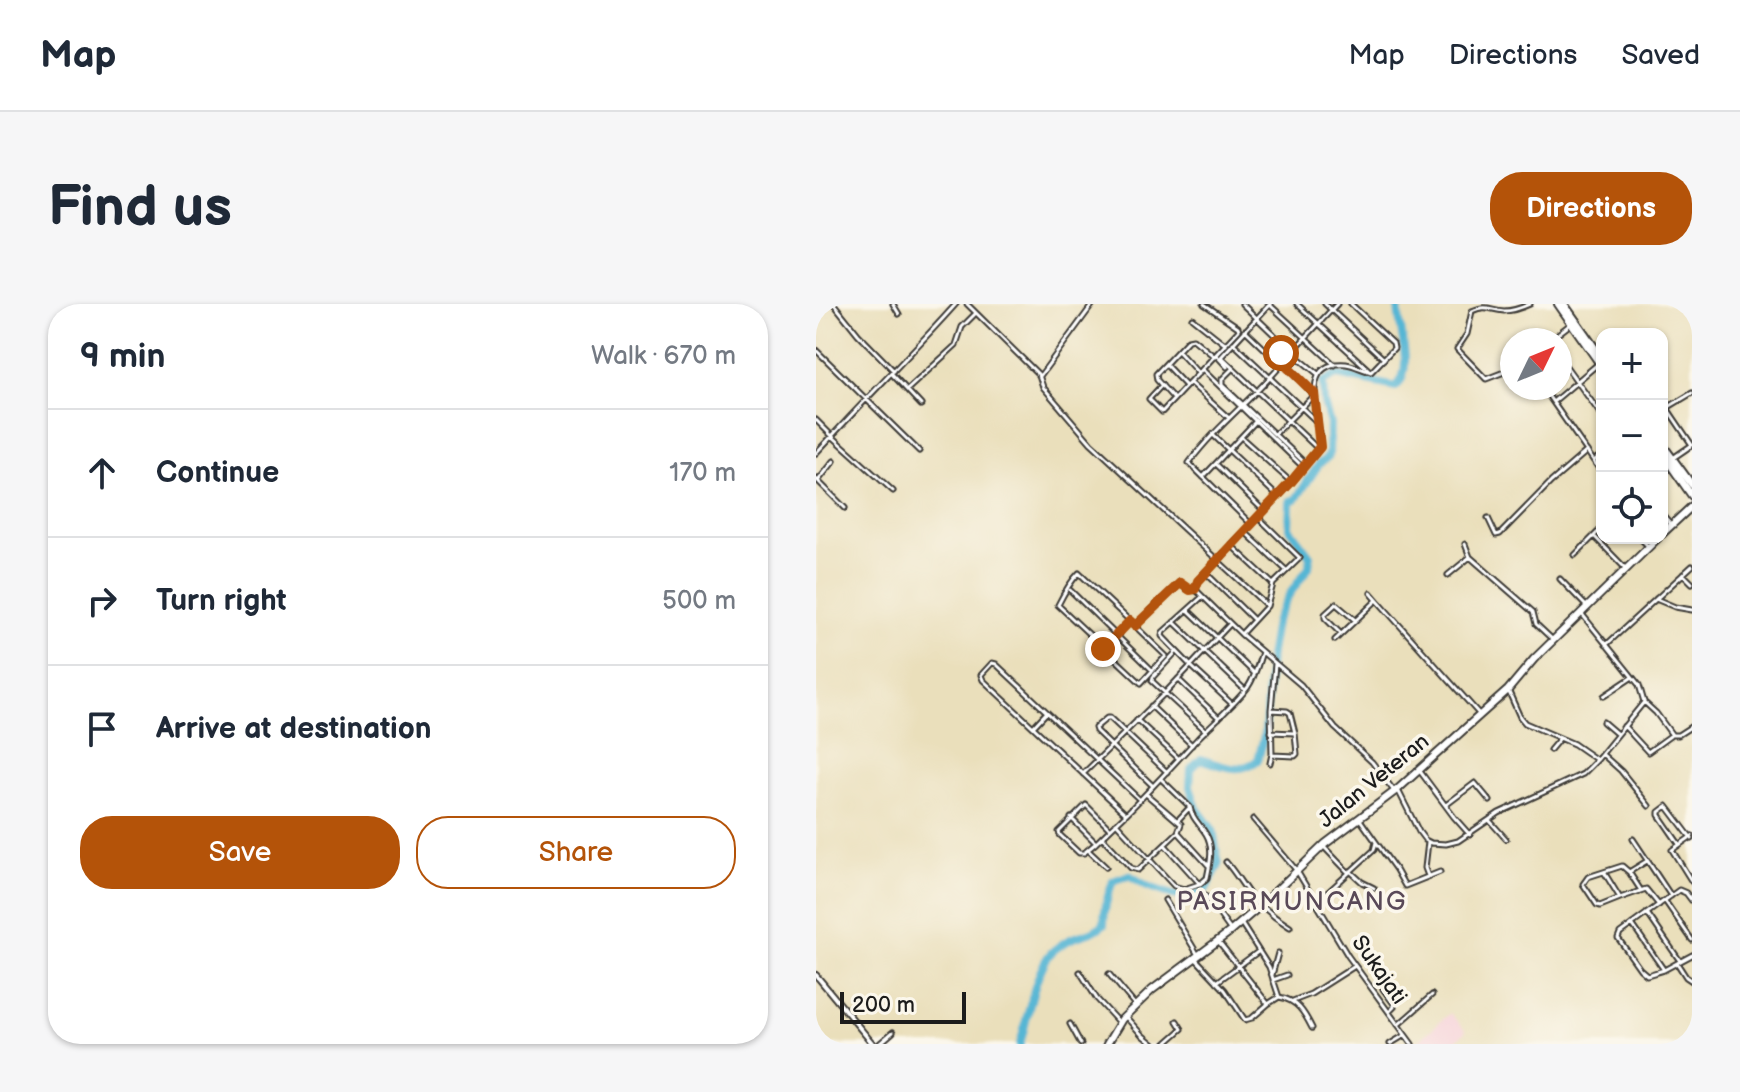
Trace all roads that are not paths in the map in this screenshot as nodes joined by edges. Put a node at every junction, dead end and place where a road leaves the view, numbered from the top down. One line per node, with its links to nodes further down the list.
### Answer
1 (834, 304): 43 (street)
2 (893, 304): 17 (street)
3 (956, 304): 43 (street)
4 (967, 304): 16 (street)
5 (1093, 304): 44 (street)
6 (1204, 304): 26 (street)
7 (1242, 304): 18 (street)
8 (1270, 304): 18 (street); 24 (street)
9 (1297, 304): 21 (street)
10 (1325, 304): 15 (street)
11 (1337, 304): 15 (street)
12 (1351, 304): 34 (street)
13 (1530, 304): 45 (street)
14 (1561, 304): 20 (highway); 33 (highway)
15 (1331, 310): 21 (street); 34 (street)
16 (976, 313): 44 (street); 52 (street)
17 (899, 314)
18 (1258, 317): 23 (street); 28 (street)
19 (1192, 318): 26 (street)
20 (1572, 323): 22 (street); 32 (highway)
21 (1319, 324): 24 (street); 42 (street)
22 (1566, 328)
23 (1245, 330): 25 (street); 35 (street)
24 (1306, 337): 28 (street); 37 (street)
25 (1233, 343): 40 (street); 48 (street)
26 (1226, 345): 30 (street)
27 (816, 350): 56 (street)
28 (1291, 350): 31 (street); 35 (street)
29 (1178, 351): 30 (street); 36 (street); 41 (street)
30 (1215, 356): 38 (street); 41 (street)
31 (1296, 356): 35 (street); 47 (street)
32 (1596, 356)
33 (1596, 356)
34 (1384, 359): 42 (street)
35 (1283, 362): 48 (street); 55 (street)
36 (1166, 365): 50 (street); 51 (street)
37 (1335, 365): 42 (street); 47 (street)
38 (1227, 367)
39 (1596, 367): 49 (street)
40 (1233, 369): 53 (street); 60 (street)
41 (1201, 372): 51 (street); 60 (street)
42 (1371, 372)
43 (893, 373): 52 (street); 56 (street)
44 (1039, 374): 114 (street)
45 (1500, 374)
46 (1572, 374): 49 (street)
47 (1319, 375): 55 (street)
48 (1270, 378): 53 (street); 62 (street)
49 (1577, 381): 58 (street); 63 (street)
50 (1162, 385): 57 (street); 57 (street)
51 (1188, 385): 57 (street); 65 (street)
52 (907, 390): 59 (street)
53 (1257, 390): 60 (street); 68 (street)
54 (1691, 394): 61 (street)
55 (1314, 395): 62 (street); 69 (street)
56 (865, 399): 72 (street); 77 (street)
57 (1174, 400)
58 (1553, 402): 78 (street)
59 (921, 405)
60 (1242, 406): 65 (street); 67 (street)
61 (1668, 407)
62 (1302, 408): 68 (street); 69 (street)
63 (1596, 408)
64 (1668, 409): 74 (street)
65 (1229, 419): 71 (street)
66 (816, 420): 72 (street)
67 (1257, 420): 70 (street); 73 (street); 87 (street)
68 (1288, 420): 70 (street); 75 (street)
69 (1317, 422): 75 (street)
70 (1275, 434): 87 (street)
71 (1213, 435): 76 (street); 89 (street)
72 (832, 436): 79 (street); 93 (street)
73 (1241, 437): 76 (street); 91 (street)
74 (1692, 445): 84 (street)
75 (1318, 449): 87 (street)
76 (1229, 450): 85 (street); 94 (street)
77 (919, 451)
78 (1587, 451): 83 (street); 100 (street)
79 (816, 453)
80 (1668, 455): 84 (highway)
81 (1668, 458): 84 (highway)
82 (834, 461): 90 (street)
83 (1594, 461): 88 (street)
84 (1671, 461): 86 (street); 92 (highway)
85 (1216, 464): 89 (street); 98 (street)
86 (1668, 464)
87 (1305, 465): 91 (street)
88 (1601, 472)
89 (1203, 477): 102 (street)
90 (817, 480): 97 (street)
91 (1291, 482): 94 (street)
92 (1689, 486): 95 (highway)
93 (893, 491)
94 (1278, 496): 98 (street)
95 (1692, 496)
96 (1692, 506): 103 (highway, Jalan Veteran)
97 (845, 508)
98 (1264, 511): 99 (street)
99 (1258, 517): 102 (street); 117 (street)
100 (1488, 518)
101 (1668, 521): 103 (street)
102 (1251, 524): 105 (street)
103 (1672, 525): 104 (highway, Jalan Veteran)
104 (1668, 529)
105 (1245, 532): 110 (street); 117 (street)
106 (1594, 536): 112 (street); 116 (street)
107 (1465, 544): 113 (street)
108 (1646, 544): 111 (street)
109 (1652, 544): 111 (highway, Jalan Veteran)
110 (1232, 546): 114 (street); 123 (street)
111 (1649, 547): 116 (highway, Jalan Veteran)
112 (1575, 555)
113 (1470, 557): 120 (street); 146 (street)
114 (1219, 559): 118 (street); 130 (street)
115 (1692, 566): 119 (street)
116 (1626, 569): 131 (highway, Jalan Veteran)
117 (1286, 571): 123 (street)
118 (1206, 573): 125 (street); 135 (street)
119 (1683, 574): 122 (street); 128 (street)
120 (1448, 575)
121 (1560, 579): 131 (street)
122 (1692, 583)
123 (1273, 584): 130 (street)
124 (1069, 589): 137 (street); 143 (street); 148 (street)
125 (1195, 589): 127 (street); 140 (street)
126 (1371, 593): 129 (street)
127 (1202, 597): 132 (street); 139 (street)
128 (1656, 599): 133 (street); 147 (street)
129 (1377, 600): 136 (street); 167 (street)
130 (1267, 606): 135 (street)
131 (1587, 607): 134 (highway, Jalan Veteran)
132 (1188, 610): 138 (street); 144 (street)
133 (1692, 610)
134 (1581, 613): 146 (highway, Jalan Veteran); 147 (street)
135 (1254, 620): 141 (street)
136 (1355, 620): 142 (street); 142 (street)
137 (1130, 621): 140 (street); 143 (street)
138 (1174, 622): 149 (street); 150 (street)
139 (1230, 624): 141 (street); 144 (street)
140 (1135, 626): 154 (street)
141 (1241, 634): 151 (street)
142 (1341, 634): 145 (street)
143 (1117, 635): 148 (street); 154 (street)
144 (1217, 638): 150 (street); 155 (street)
145 (1335, 640)
146 (1553, 640): 159 (highway, Jalan Veteran)
147 (1606, 645): 156 (street)
148 (1103, 649): 154 (street)
149 (1176, 652): 153 (street); 160 (street)
150 (1204, 652): 153 (street); 158 (street)
151 (1263, 653): 152 (street); 155 (street)
152 (1274, 663): 165 (street); 195 (street)
153 (1191, 666): 157 (street); 163 (street)
154 (1153, 671)
155 (1255, 674): 158 (street)
156 (1632, 676): 161 (street); 162 (street)
157 (1178, 679): 160 (street); 168 (street)
158 (1245, 690): 163 (street)
159 (1508, 690): 167 (highway, Jalan Veteran); 180 (street)
160 (1165, 693): 164 (street); 174 (street)
161 (1604, 696)
162 (1644, 702): 171 (street); 179 (street)
163 (1232, 704): 168 (street)
164 (1151, 706): 169 (street); 181 (street)
165 (1271, 710): 176 (street); 177 (street)
166 (1047, 712): 173 (street); 173 (street); 187 (street)
167 (1480, 715): 190 (highway, Jalan Veteran)
168 (1219, 718): 174 (street)
169 (1137, 720): 175 (street); 186 (street)
170 (1603, 722): 178 (street)
171 (1624, 726): 178 (street); 179 (street)
172 (1692, 726): 179 (street)
173 (1033, 727): 192 (street)
174 (1206, 731): 181 (street)
175 (1125, 732): 182 (street); 182 (street); 191 (street)
176 (1271, 732): 177 (street); 185 (street)
177 (1295, 733): 185 (street)
178 (1617, 734): 184 (street)
179 (1672, 735)
180 (1560, 738): 183 (street); 188 (street)
181 (1192, 745): 186 (street)
182 (1111, 747): 187 (street); 194 (street)
183 (1550, 750)
184 (1602, 754): 188 (street); 200 (street)
185 (1272, 755): 189 (street)
186 (1180, 759): 191 (street)
187 (1097, 760): 192 (street); 197 (street)
188 (1597, 760): 207 (street)
189 (1270, 763)
190 (1419, 770): 195 (highway, Jalan Veteran); 199 (street)
191 (1167, 772): 193 (street)
192 (1083, 774): 202 (street)
193 (1161, 778): 194 (street); 201 (street)
194 (1153, 786): 196 (street)
195 (1396, 790): 205 (highway, Jalan Veteran); 218 (street)
196 (1146, 794): 197 (street); 209 (street)
197 (1140, 800): 202 (street)
198 (1490, 801): 199 (street)
199 (1446, 805): 212 (street)
200 (1649, 806)
201 (1190, 807): 203 (street); 209 (street)
202 (1126, 814): 208 (street)
203 (1191, 815): 209 (street); 227 (street)
204 (1071, 818): 210 (street); 219 (street); 223 (street)
205 (1359, 818): 217 (street); 222 (highway, Jalan Veteran)
206 (1253, 819): 229 (street, Sukajati)
207 (1489, 820): 212 (street); 215 (street)
208 (1116, 823): 210 (street); 224 (street)
209 (1179, 823): 211 (street)
210 (1110, 829): 213 (street)
211 (1178, 832): 221 (street); 227 (street)
212 (1470, 835): 218 (street)
213 (1102, 837): 219 (street); 224 (street)
214 (1692, 837): 220 (street); 220 (street)
215 (1506, 839)
216 (1633, 839): 225 (street)
217 (1376, 842): 230 (street); 234 (street)
218 (1428, 842): 234 (street)
219 (1096, 843): 223 (street)
220 (1679, 844): 235 (street)
221 (1165, 845): 224 (street); 236 (street)
222 (1323, 846): 229 (highway, Jalan Veteran); 230 (street)
223 (1088, 850): 228 (street)
224 (1150, 860): 236 (street)
225 (1647, 861): 233 (street); 240 (street)
226 (1226, 862): 247 (street)
227 (1210, 866): 236 (street)
228 (1106, 867)
229 (1297, 871): 245 (street, Sukajati); 247 (highway, Jalan Veteran)
230 (1349, 871): 237 (street); 245 (street)
231 (1440, 872): 234 (street)
232 (1604, 872): 233 (street); 241 (street); 241 (street)
233 (1629, 872): 238 (street)
234 (1428, 876)
235 (1692, 882)
236 (1200, 884)
237 (1374, 888)
238 (1641, 890): 241 (street); 246 (street)
239 (1205, 895): 252 (street)
240 (1671, 896): 243 (street); 244 (street)
241 (1620, 898)
242 (1165, 900): 258 (street)
243 (1665, 901): 246 (street); 253 (street)
244 (1692, 901)
245 (1317, 902): 261 (street, Sukajati)
246 (1659, 905): 248 (street)
247 (1260, 906): 249 (highway, Jalan Veteran); 251 (street)
248 (1647, 913): 250 (street); 259 (street)
249 (1241, 923): 252 (highway, Jalan Veteran); 255 (street)
250 (1632, 924): 262 (street); 262 (street)
251 (1290, 927)
252 (1231, 931): 254 (highway, Jalan Veteran)
253 (1692, 940)
254 (1219, 941): 258 (highway, Jalan Veteran); 260 (street)
255 (1259, 951): 260 (street); 267 (street)
256 (1278, 953): 267 (street)
257 (1692, 955): 259 (street)
258 (1197, 957): 269 (street); 275 (highway, Jalan Veteran)
259 (1679, 962): 262 (street); 268 (street)
260 (1239, 965): 269 (street); 274 (street)
261 (1355, 966): 273 (street); 276 (street, Sukajati)
262 (1664, 970)
263 (1080, 972): 279 (street)
264 (1109, 974): 275 (street)
265 (816, 975): 285 (street)
266 (1287, 975): 267 (street)
267 (1273, 978): 272 (street)
268 (1692, 981)
269 (1217, 982): 274 (street)
270 (1383, 989): 276 (street)
271 (1432, 995): 281 (street)
272 (1279, 997): 273 (street); 274 (street)
273 (1293, 1001): 282 (street)
274 (1268, 1004)
275 (1135, 1005): 277 (highway, Jalan Veteran)
276 (1389, 1012): 281 (street, Sukajati)
277 (1125, 1016): 279 (highway, Jalan Veteran); 289 (street)
278 (1177, 1021): 290 (street)
279 (1119, 1023): 288 (highway, Jalan Veteran)
280 (1070, 1024): 287 (street)
281 (1398, 1025): 284 (street, Sukajati)
282 (1312, 1028)
283 (893, 1032): 286 (street)
284 (1405, 1035): 291 (street); 292 (street, Sukajati)
285 (873, 1044)
286 (879, 1044)
287 (1081, 1044)
288 (1107, 1044)
289 (1153, 1044)
290 (1165, 1044)
291 (1390, 1044)
292 (1412, 1044)

